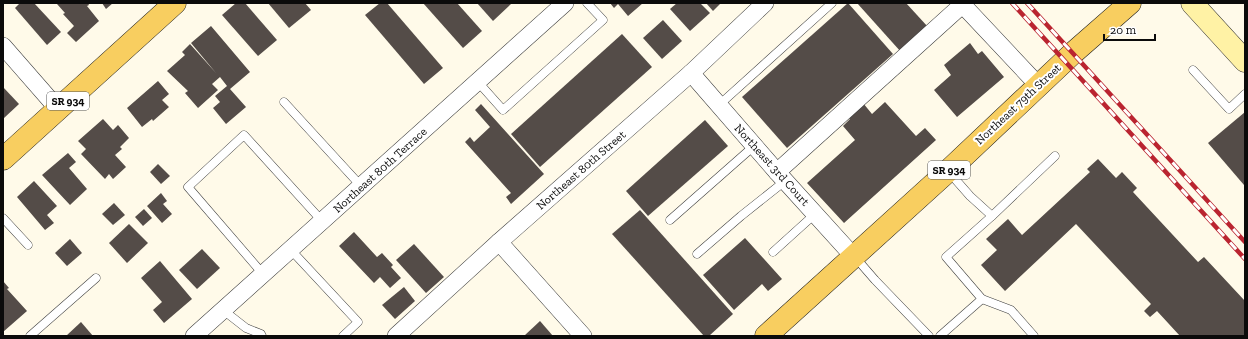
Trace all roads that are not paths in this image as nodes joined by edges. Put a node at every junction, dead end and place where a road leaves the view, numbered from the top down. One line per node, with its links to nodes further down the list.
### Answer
1 (175, 3): 18 (main road, SR 934)
2 (566, 3): 13 (street, Northeast 80th Terrace)
3 (587, 3): 13 (lane)
4 (765, 3): 12 (street, Northeast 80th Street)
5 (832, 3): 17 (lane)
6 (1130, 3): 14 (main road, Northeast 79th Street / SR 934)
7 (1192, 3): 10 (street)
8 (962, 4): 14 (street); 23 (street)
9 (3, 46): 18 (street)
10 (1245, 61)
11 (1193, 70): 15 (lane)
12 (691, 73): 17 (street, Northeast 3rd Court); 30 (street, Northeast 80th Street)
13 (478, 82): 24 (street, Northeast 80th Terrace)
14 (1038, 85): 22 (main road, Northeast 79th Street / SR 934)
15 (1245, 94)
16 (284, 102): 24 (lane)
17 (719, 105): 19 (street, Northeast 3rd Court)
18 (58, 109): 21 (main road, SR 934)
19 (754, 146): 23 (street, Northeast 3rd Court); 28 (lane)
20 (1055, 156): 26 (lane)
21 (3, 159)
22 (948, 171): 26 (lane); 35 (main road, Northeast 79th Street / SR 934)
23 (781, 177): 25 (street, Northeast 3rd Court); 34 (lane)
24 (361, 186): 29 (street, Northeast 80th Terrace)
25 (816, 214): 33 (lane); 35 (street, Northeast 3rd Court)
26 (992, 216): 38 (lane)
27 (3, 218): 31 (lane)
28 (670, 220)
29 (322, 221): 32 (street, Northeast 80th Terrace); 36 (lane)
30 (499, 242): 44 (street, Northeast 80th Street); 45 (street)
31 (28, 245)
32 (290, 249): 36 (street, Northeast 80th Terrace); 43 (lane)
33 (772, 252)
34 (697, 254)
35 (854, 257): 46 (main road, Northeast 79th Street / SR 934); 47 (lane)
36 (263, 274): 39 (street, Northeast 80th Terrace)
37 (96, 278): 40 (lane)
38 (982, 299): 48 (lane); 49 (lane)
39 (223, 310): 41 (street, Northeast 80th Terrace); 42 (lane)
40 (30, 336)
41 (194, 336)
42 (262, 336)
43 (343, 336)
44 (396, 336)
45 (583, 336)
46 (767, 336)
47 (929, 336)
48 (940, 336)
49 (1034, 336)

